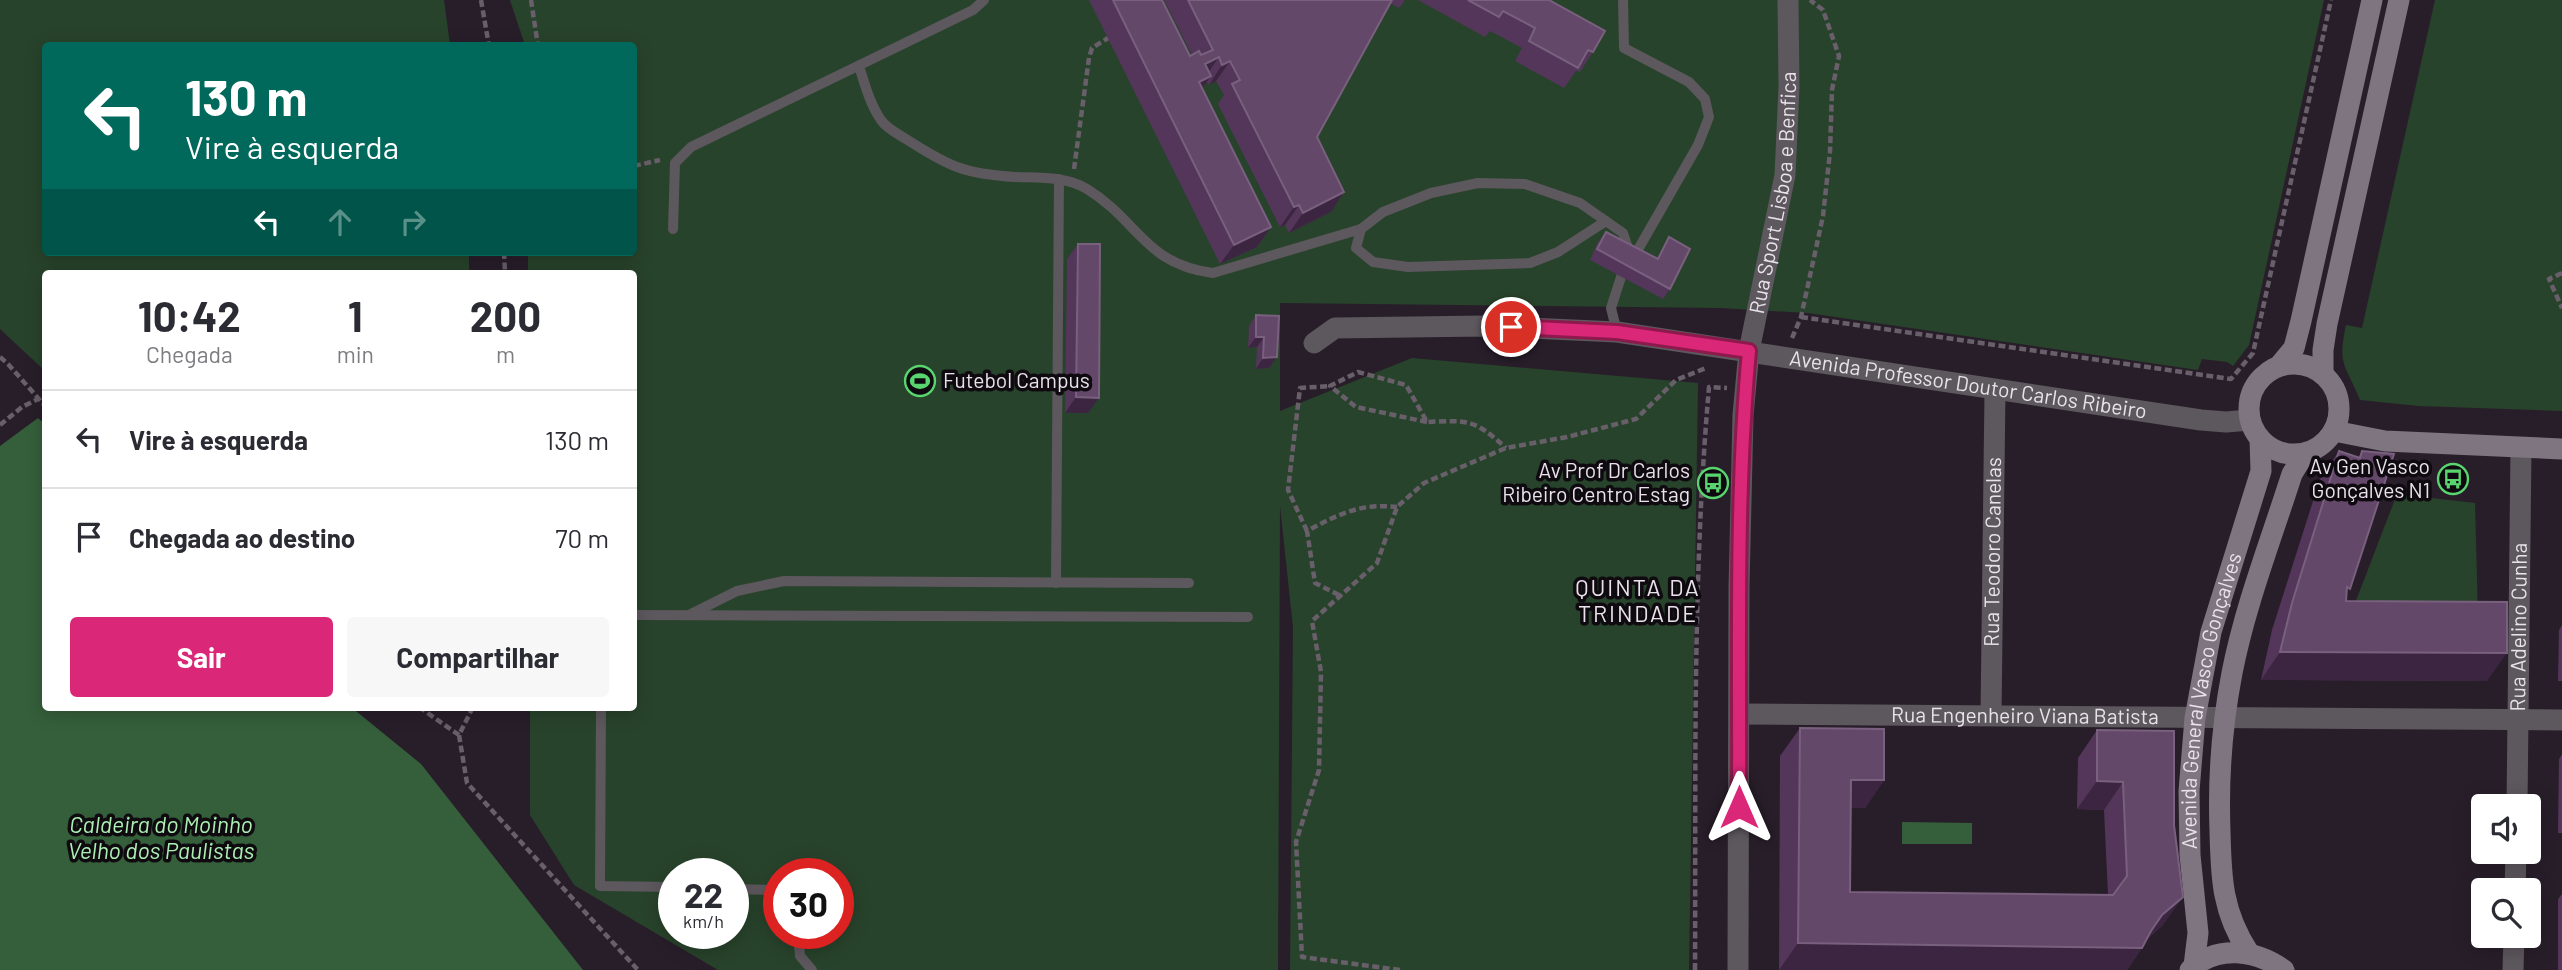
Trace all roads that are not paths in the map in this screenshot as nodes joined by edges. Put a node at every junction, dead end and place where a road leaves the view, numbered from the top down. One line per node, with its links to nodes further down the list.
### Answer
1 (984, 0): 6 (lane)
2 (1623, 0): 11 (lane)
3 (1788, 0): 14 (street, Rua Sport Lisboa e Benfica)
4 (2372, 0): 15 (main road)
5 (2399, 0): 16 (main road)
6 (859, 66): 7 (lane); 9 (lane)
7 (1059, 179): 10 (lane); 23 (lane)
8 (1606, 221): 10 (lane); 10 (lane); 11 (lane)
9 (673, 229)
10 (1361, 229)
11 (1632, 260): 12 (lane)
12 (1617, 332): 13 (street, Avenida Professor Doutor Carlos Ribeiro); 14 (street, Avenida Professor Doutor Carlos Ribeiro)
13 (1314, 343)
14 (1749, 351): 17 (street, Avenida Professor Doutor Carlos Ribeiro); 29 (street, Rua Sport Lisboa e Benfica)
15 (2279, 366): 16 (main road); 18 (main road)
16 (2323, 374): 19 (main road)
17 (1995, 390): 18 (street, Avenida Professor Doutor Carlos Ribeiro); 30 (street, Rua Teodoro Canelas)
18 (2255, 430): 22 (main road); 31 (main road, Avenida General Vasco Gonçalves)
19 (2334, 430): 20 (main road); 22 (main road)
20 (2521, 448): 21 (main road); 33 (street, Rua Adelino Cunha)
21 (2562, 449)
22 (2305, 453): 32 (main road, Avenida General Vasco Gonçalves)
23 (1056, 583): 24 (lane); 26 (lane)
24 (1189, 583)
25 (637, 615): 26 (lane)
26 (688, 615): 27 (lane)
27 (1248, 617)
28 (601, 711): 36 (lane)
29 (1740, 714): 30 (street, Rua Engenheiro Viana Batista); 42 (street, Rua Sport Lisboa e Benfica)
30 (1991, 715): 31 (street, Rua Engenheiro Viana Batista)
31 (2194, 718): 32 (street, Rua Engenheiro Viana Batista); 40 (main road, Avenida General Vasco Gonçalves)
32 (2225, 718): 33 (street, Rua Engenheiro Viana Batista); 39 (main road, Avenida General Vasco Gonçalves)
33 (2520, 720): 34 (street, Rua Engenheiro Viana Batista); 35 (street, Rua Adelino Cunha)
34 (2562, 720)
35 (2517, 794)
36 (658, 887)
37 (2514, 948): 44 (street)
38 (799, 949): 41 (lane)
39 (2249, 953): 40 (main road); 43 (main road)
40 (2192, 968)
41 (812, 970)
42 (1738, 970)
43 (2284, 970)
44 (2513, 970)

